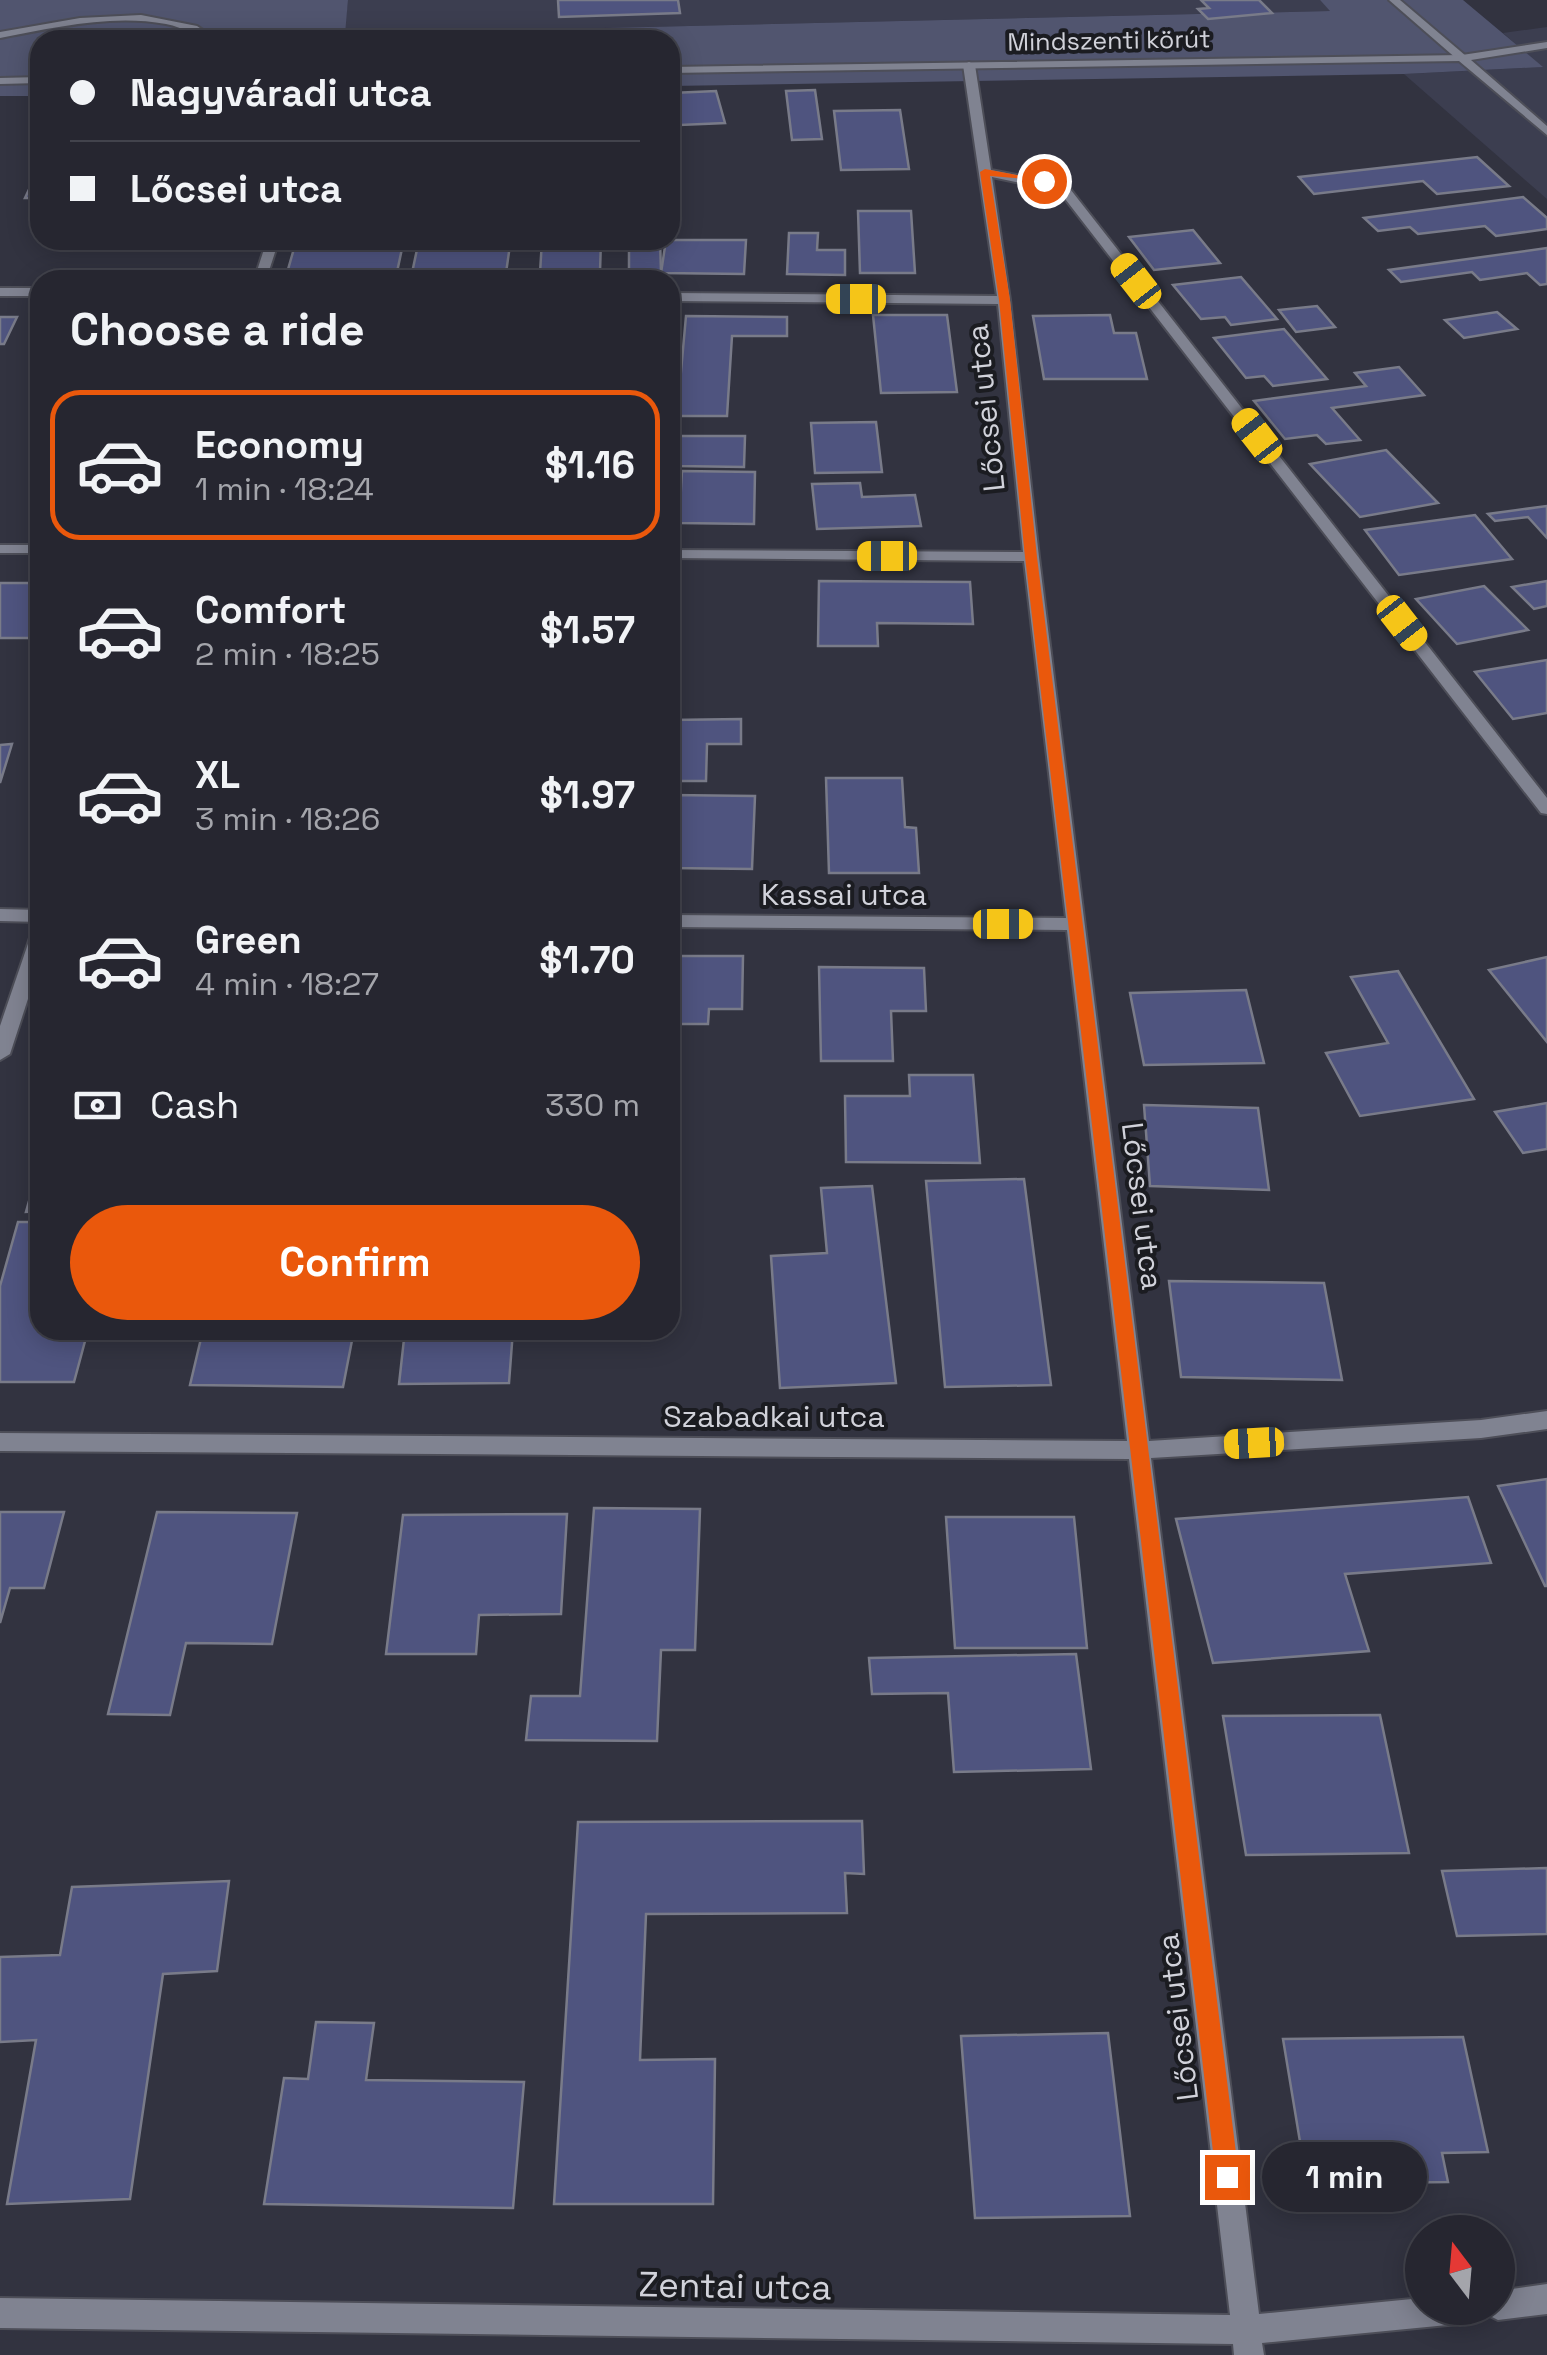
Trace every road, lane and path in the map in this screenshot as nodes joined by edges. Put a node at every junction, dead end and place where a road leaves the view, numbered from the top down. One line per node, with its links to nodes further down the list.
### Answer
1 (1394, 0): 5 (street)
2 (205, 30): 3 (street)
3 (0, 34)
4 (1547, 45): 5 (street, Mindszenti körút)
5 (1462, 58): 6 (street, Mindszenti körút); 10 (street)
6 (968, 65): 7 (street, Mindszenti körút); 11 (street, Lőcsei utca)
7 (680, 70)
8 (30, 80): 9 (street)
9 (0, 81)
10 (1547, 132)
11 (985, 172): 15 (street, Lőcsei utca); 20 (street)
12 (0, 292): 13 (street)
13 (30, 292)
14 (680, 298): 15 (street)
15 (1004, 300): 19 (street, Lőcsei utca)
16 (0, 549): 17 (street)
17 (30, 549)
18 (680, 554): 19 (street)
19 (1031, 557): 24 (street, Lőcsei utca)
20 (1547, 809)
21 (0, 915): 22 (street)
22 (30, 916)
23 (680, 921): 24 (street, Kassai utca)
24 (1076, 924): 29 (street, Lőcsei utca)
25 (30, 965): 26 (street)
26 (0, 1054)
27 (1547, 1420): 29 (street, Szabadkai utca)
28 (0, 1442): 29 (street, Szabadkai utca)
29 (1141, 1450): 34 (street, Lőcsei utca)
30 (1547, 2300): 31 (street)
31 (1515, 2303)
32 (0, 2313): 34 (street, Zentai utca)
33 (1405, 2318): 34 (street, Zentai utca)
34 (1247, 2343)

